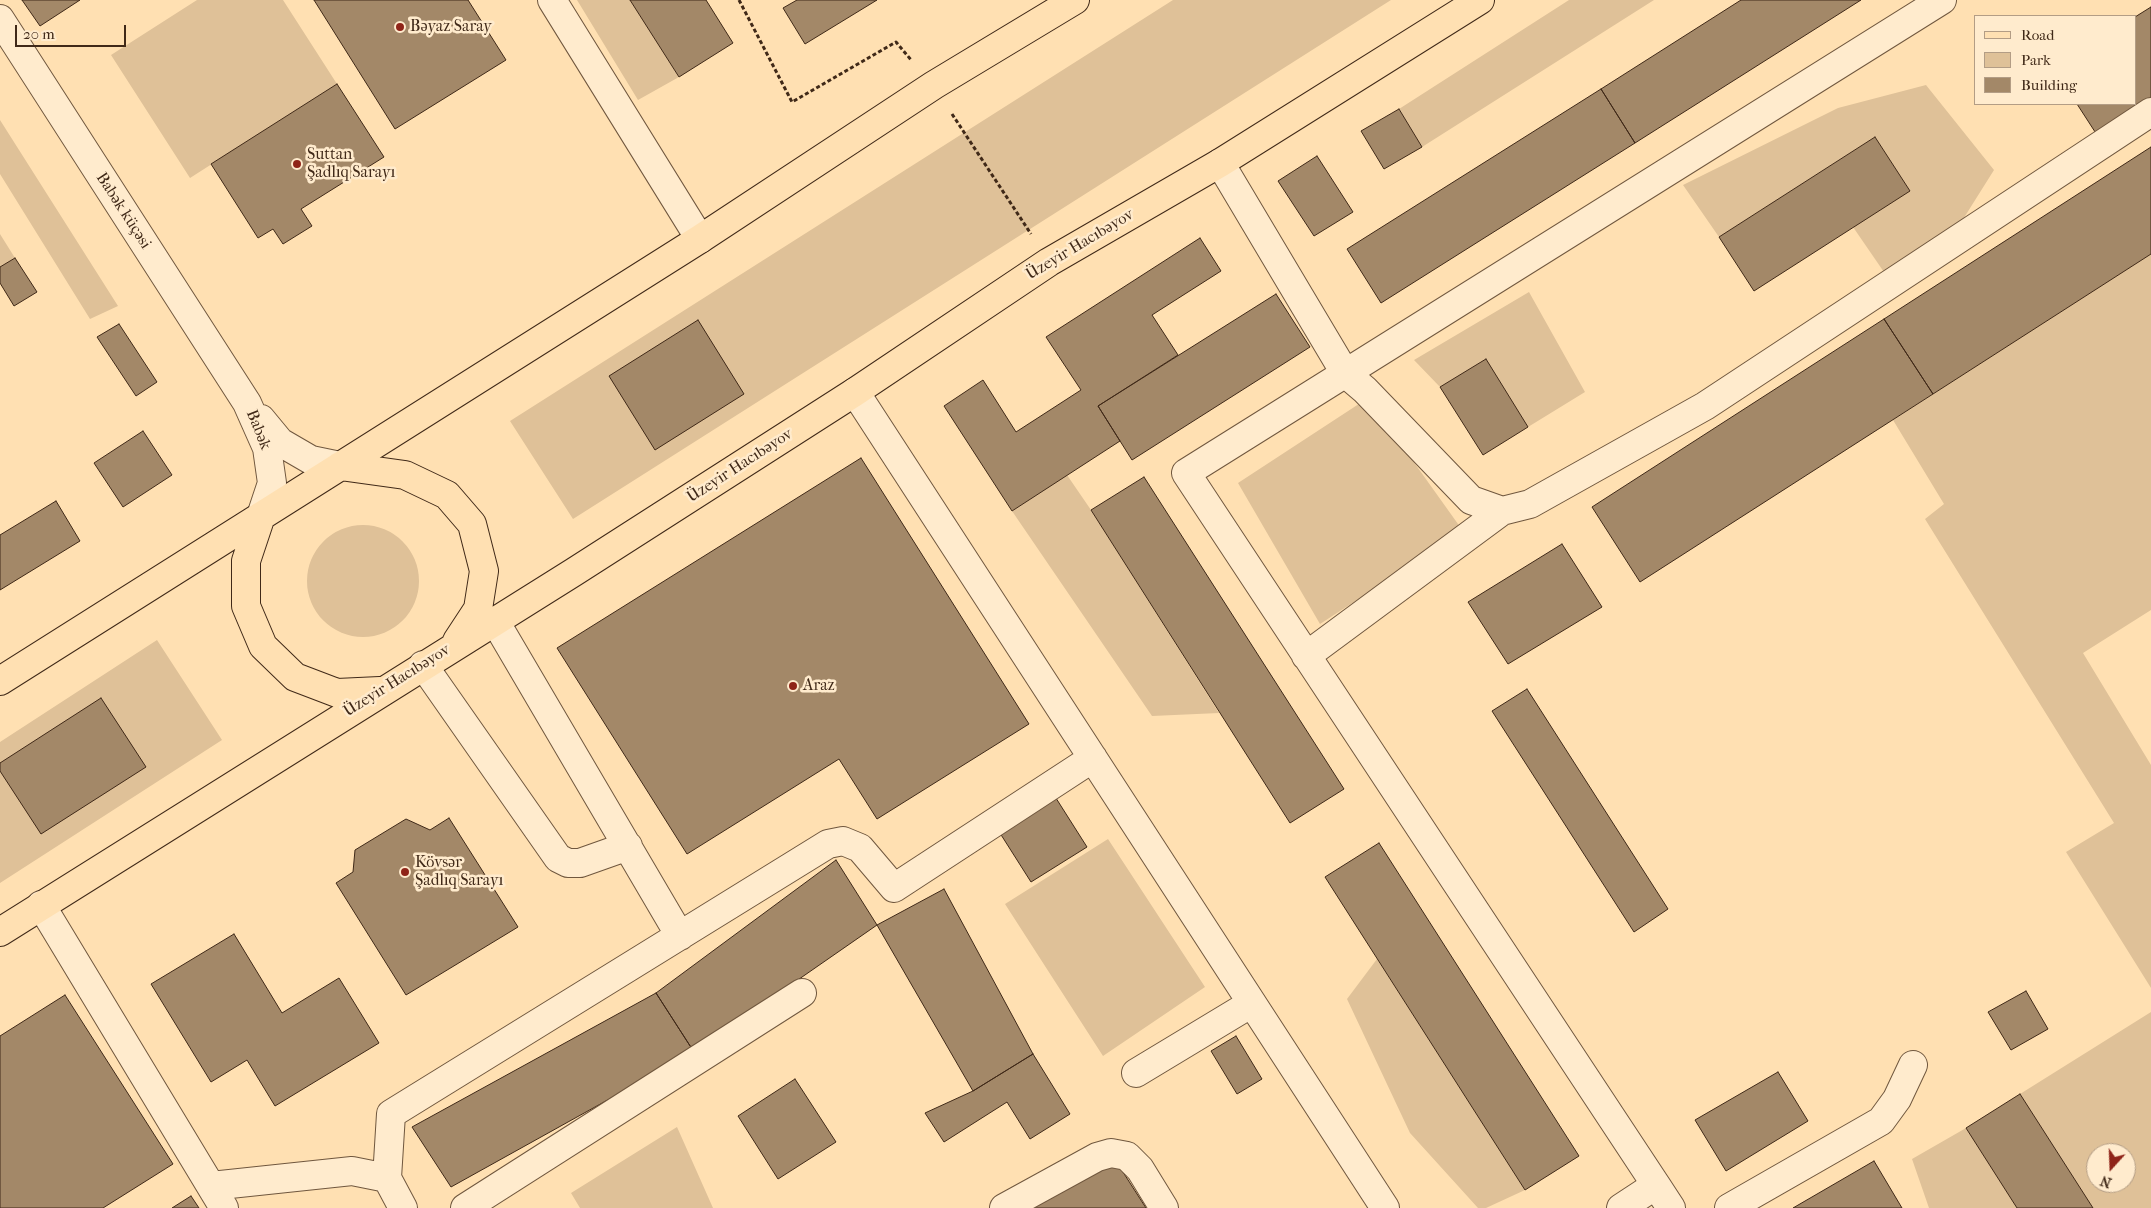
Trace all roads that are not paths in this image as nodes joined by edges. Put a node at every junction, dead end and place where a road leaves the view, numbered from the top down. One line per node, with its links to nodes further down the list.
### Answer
1 (552, 0): 8 (street)
2 (1075, 0): 8 (main road)
3 (1480, 0): 7 (main road, Üzeyir Hacıbəyov)
4 (1942, 0): 9 (street)
5 (0, 19): 11 (street, Babək küçəsi)
6 (2151, 112): 13 (street)
7 (1220, 162): 9 (street); 10 (main road, Üzeyir Hacıbəyov)
8 (700, 239): 12 (main road)
9 (1345, 373): 13 (street); 17 (street)
10 (855, 392): 15 (main road, Üzeyir Hacıbəyov); 21 (street)
11 (246, 403): 12 (street); 14 (street, Babək)
12 (340, 466): 14 (main road); 16 (main road)
13 (1502, 511): 17 (street)
14 (261, 516): 19 (main road); 20 (main road)
15 (496, 621): 16 (main road, Üzeyir Hacıbəyov); 22 (street)
16 (454, 646): 18 (main road, Üzeyir Hacıbəyov)
17 (1306, 656): 31 (street)
18 (423, 665): 20 (main road, Üzeyir Hacıbəyov); 22 (street)
19 (0, 681)
20 (382, 690): 23 (main road, Üzeyir Hacıbəyov)
21 (1093, 758): 25 (street); 27 (street)
22 (628, 846): 25 (street)
23 (41, 905): 24 (main road, Üzeyir Hacıbəyov); 32 (street)
24 (0, 932)
25 (680, 936): 30 (street)
26 (802, 993): 34 (street)
27 (1252, 1003): 29 (street); 37 (street)
28 (1912, 1065): 40 (street)
29 (1136, 1073)
30 (387, 1178): 32 (street); 33 (street)
31 (1656, 1185): 38 (street); 39 (street)
32 (218, 1197)
33 (403, 1208)
34 (465, 1208)
35 (1004, 1208): 36 (street)
36 (1164, 1208)
37 (1385, 1208)
38 (1621, 1208)
39 (1671, 1208)
40 (1729, 1208)

